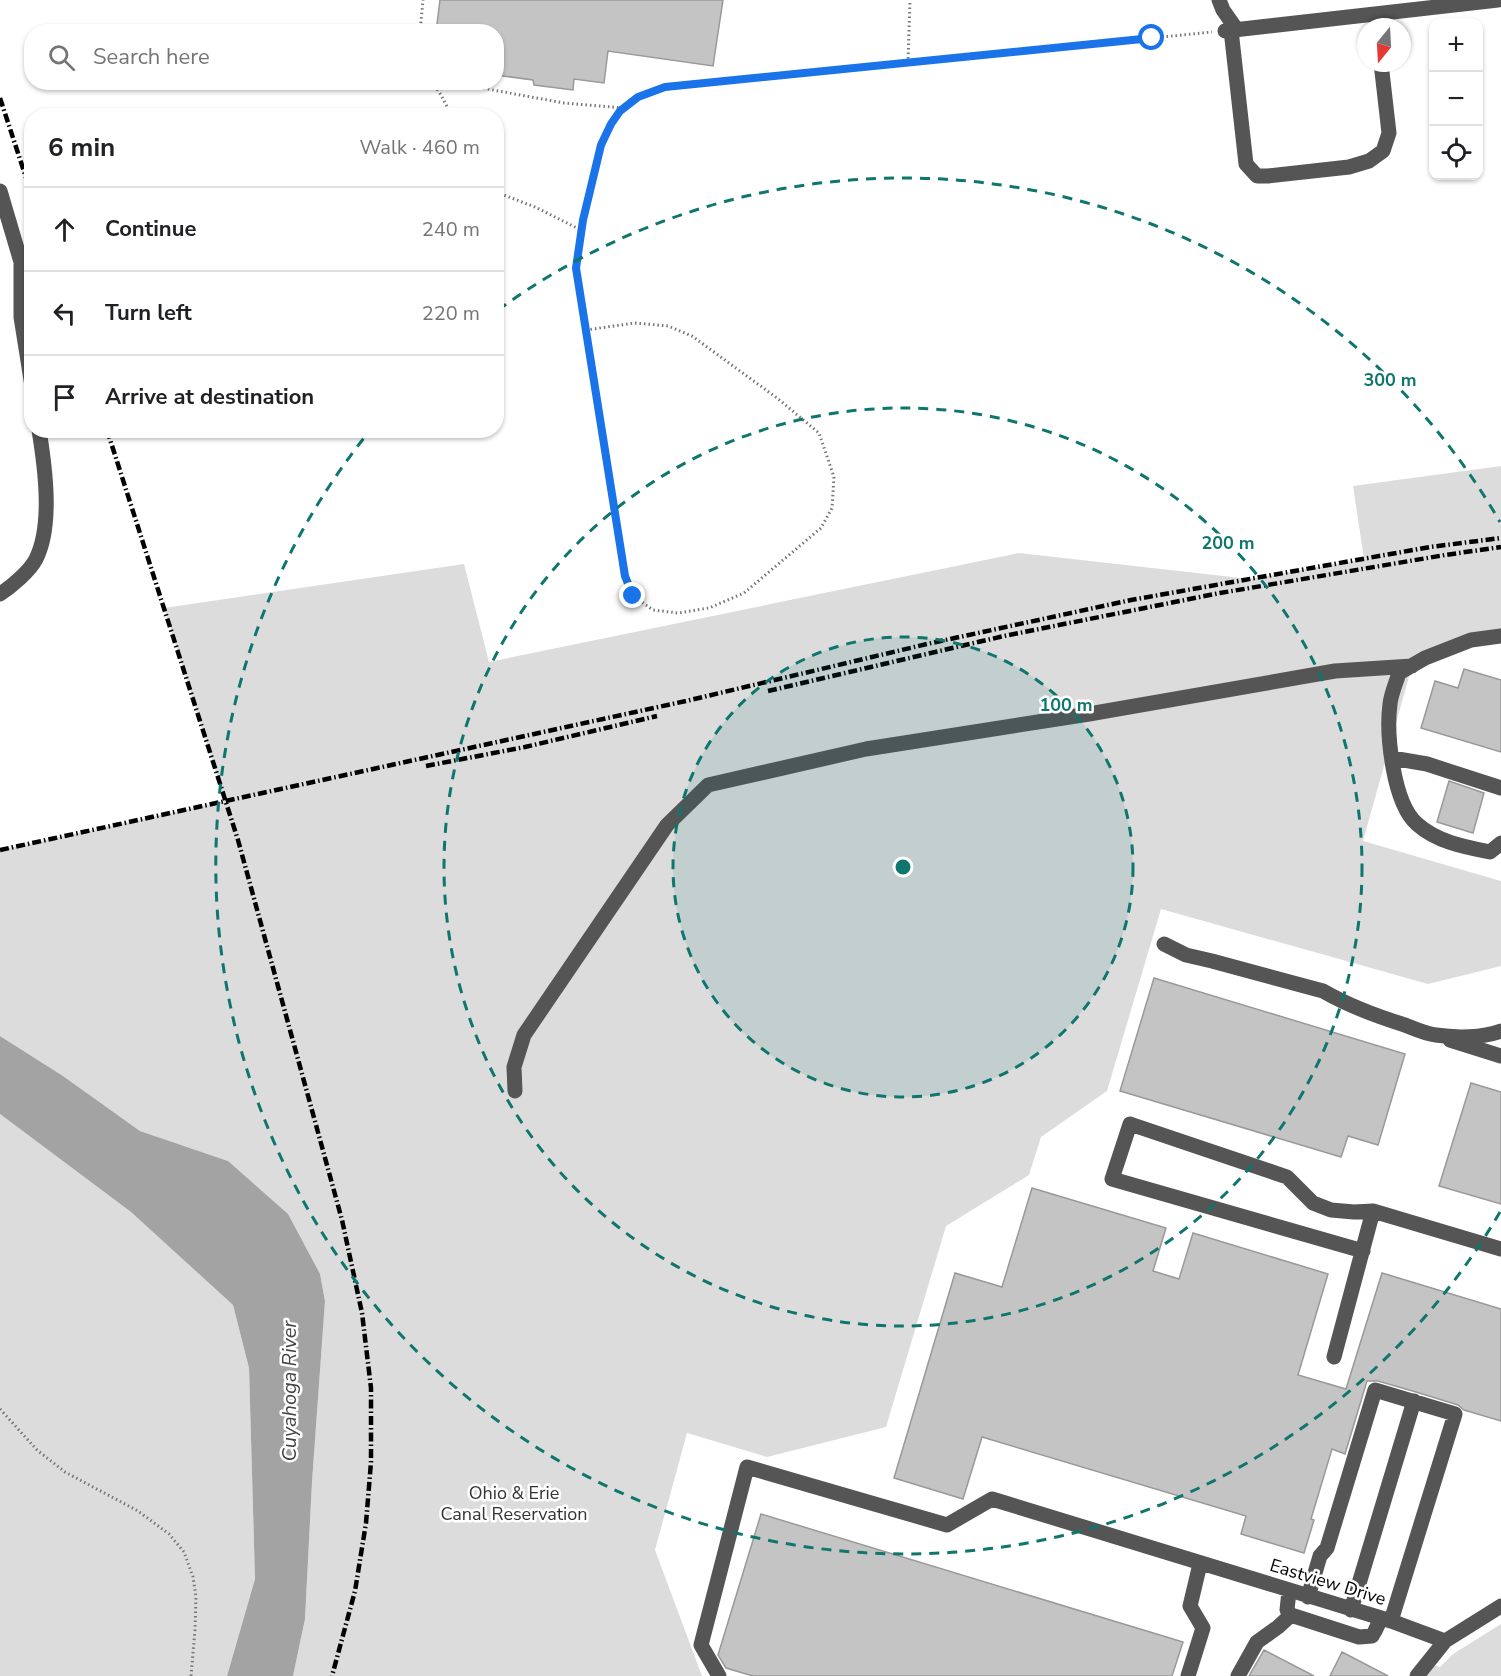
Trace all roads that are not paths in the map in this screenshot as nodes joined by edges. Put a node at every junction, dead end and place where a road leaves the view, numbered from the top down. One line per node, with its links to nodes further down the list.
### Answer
1 (1219, 0): 5 (street)
2 (1498, 0): 3 (street)
3 (1393, 18)
4 (1357, 22): 5 (street)
5 (1231, 30): 6 (street)
6 (1382, 72)
7 (0, 191): 8 (street)
8 (24, 336)
9 (40, 438): 10 (street)
10 (0, 594)
11 (1501, 636): 12 (street)
12 (1412, 666): 13 (street); 20 (street)
13 (1392, 759): 14 (street); 15 (street)
14 (1501, 788)
15 (1501, 843)
16 (1164, 944): 18 (street)
17 (1501, 1031): 18 (street)
18 (1435, 1035): 19 (street)
19 (1501, 1056)
20 (515, 1091)
21 (1373, 1211): 22 (street); 23 (street); 23 (street)
22 (1501, 1250)
23 (1363, 1251): 24 (street)
24 (1334, 1357)
25 (1414, 1401): 28 (street); 30 (street); 32 (street)
26 (1200, 1564): 27 (street, Eastview Drive); 34 (street, Eastview Drive); 35 (street)
27 (1289, 1591): 28 (street, Eastview Drive); 31 (street)
28 (1308, 1597): 30 (street, Eastview Drive)
29 (1501, 1606): 33 (street)
30 (1351, 1610): 32 (street, Eastview Drive)
31 (1291, 1615): 32 (street); 36 (street)
32 (1386, 1620): 33 (street, Eastview Drive)
33 (1445, 1641): 37 (street)
34 (719, 1676)
35 (1188, 1676)
36 (1238, 1676)
37 (1417, 1676)

